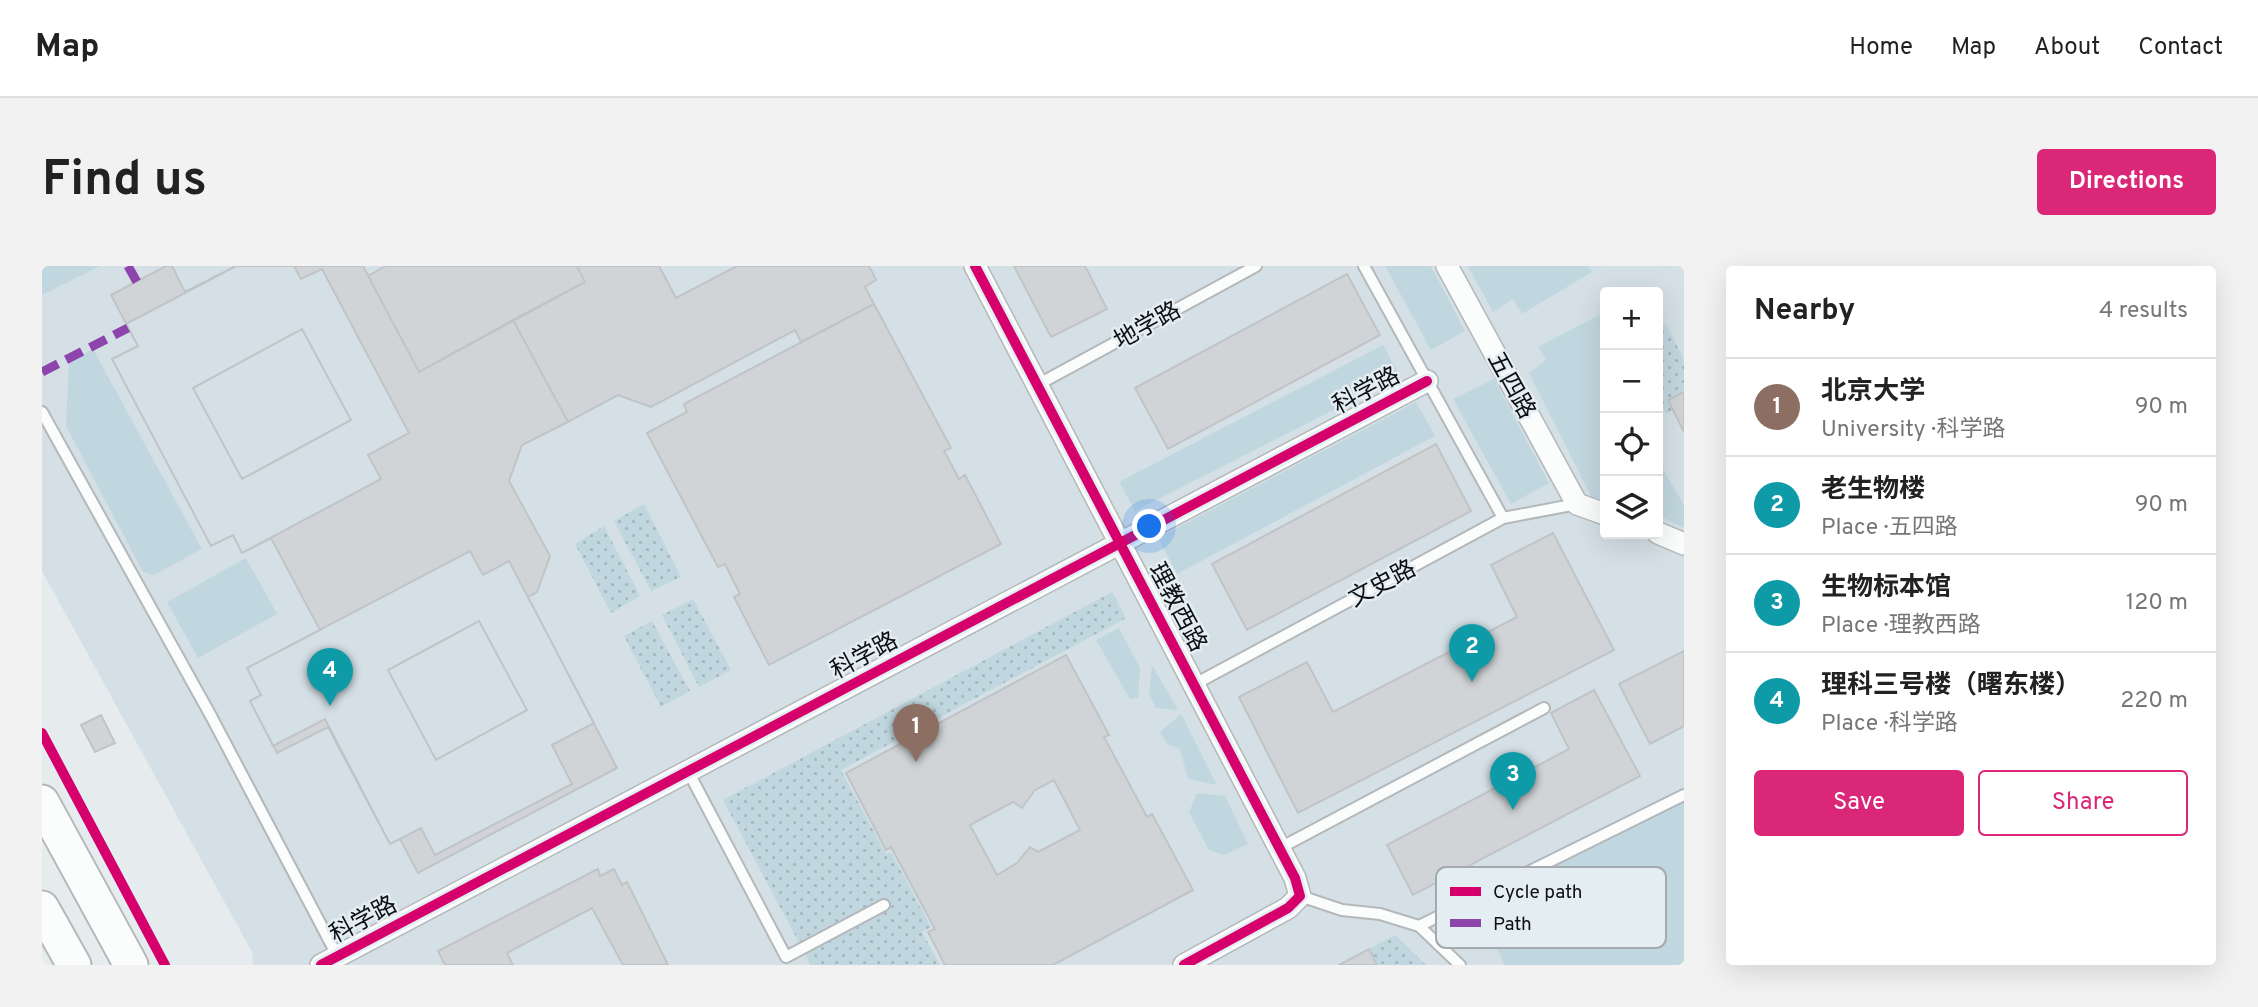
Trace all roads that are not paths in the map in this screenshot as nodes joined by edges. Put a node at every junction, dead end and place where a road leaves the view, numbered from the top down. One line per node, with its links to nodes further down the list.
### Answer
1 (975, 266): 6 (street, 理教西路)
2 (1256, 266): 6 (lane, 地学路)
3 (1364, 266): 5 (lane)
4 (1447, 266): 8 (street, 五四路)
5 (1427, 381): 10 (lane); 12 (street, 科学路)
6 (1039, 384): 12 (street, 理教西路)
7 (42, 412): 29 (lane)
8 (1577, 504): 9 (street); 10 (lane, 文史路)
9 (1600, 512)
10 (1503, 518): 14 (lane, 文史路)
11 (1663, 535): 13 (street)
12 (1120, 542): 14 (street, 理教西路); 16 (street, 科学路)
13 (1684, 544)
14 (1195, 684): 19 (street, 理教西路)
15 (1544, 708): 19 (lane)
16 (689, 773): 28 (lane); 29 (street, 科学路)
17 (1684, 795): 20 (lane)
18 (42, 802): 31 (main road)
19 (1280, 848): 21 (street, 理教西路)
20 (1538, 867)
21 (1300, 896): 25 (lane); 32 (street)
22 (884, 905): 28 (lane)
23 (42, 908): 30 (main road)
24 (1436, 918): 25 (lane)
25 (1419, 926): 26 (lane)
26 (1436, 942)
27 (1442, 948): 33 (lane)
28 (788, 961)
29 (333, 962)
30 (74, 965)
31 (131, 965)
32 (1184, 965)
33 (1460, 965)

